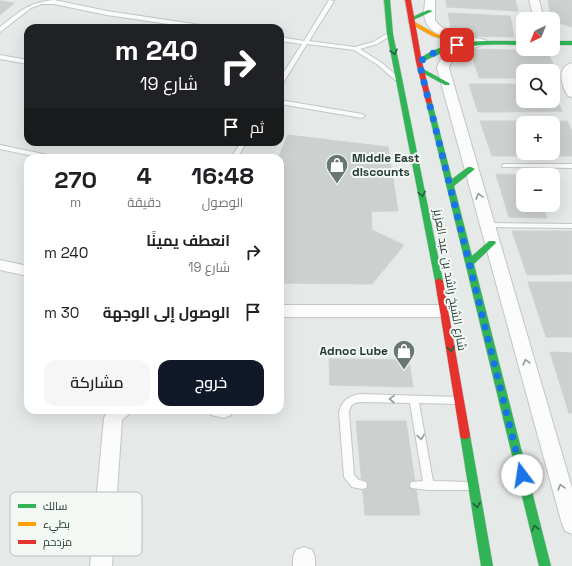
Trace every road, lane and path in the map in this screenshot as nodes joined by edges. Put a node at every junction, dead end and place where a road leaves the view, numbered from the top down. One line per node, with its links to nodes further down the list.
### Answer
1 (32, 0): 7 (lane)
2 (387, 0): 13 (main road, شارع الشيخ راشد بن عبد العزيز)
3 (408, 0): 10 (main road, شارع الشيخ راشد بن عبد العزيز)
4 (430, 0): 8 (street)
5 (534, 0): 9 (street)
6 (331, 1): 15 (lane)
7 (41, 3): 11 (lane); 12 (lane)
8 (430, 11): 10 (main road); 16 (street)
9 (537, 12)
10 (411, 21): 16 (main road); 23 (main road, شارع الشيخ راشد بن عبد العزيز)
11 (180, 24)
12 (0, 30)
13 (390, 34): 20 (lane); 26 (main road, شارع الشيخ راشد بن عبد العزيز, one-way to 26)
14 (284, 39): 15 (lane)
15 (305, 42): 20 (lane); 25 (lane)
16 (474, 43): 17 (main road); 23 (main road); 27 (street)
17 (516, 43)
18 (560, 43): 19 (main road)
19 (572, 44)
20 (355, 49): 26 (lane)
21 (0, 57): 22 (lane)
22 (24, 61)
23 (420, 66): 27 (main road); 36 (main road, شارع الشيخ راشد بن عبد العزيز)
24 (572, 66): 28 (street)
25 (284, 76)
26 (400, 82): 44 (main road, شارع الشيخ راشد بن عبد العزيز, one-way to 44)
27 (447, 84): 35 (street)
28 (572, 93)
29 (284, 103): 30 (lane)
30 (362, 116)
31 (0, 147): 32 (lane)
32 (34, 154)
33 (504, 166): 34 (lane)
34 (572, 166)
35 (471, 169): 36 (main road); 37 (street, one-way to 35)
36 (450, 185): 40 (main road, شارع الشيخ راشد بن عبد العزيز)
37 (487, 225): 38 (lane); 39 (street)
38 (572, 226)
39 (492, 243): 40 (main road); 53 (street, one-way to 39)
40 (469, 264): 57 (main road, شارع الشيخ راشد بن عبد العزيز, one-way to 40)
41 (0, 265): 42 (street)
42 (24, 271)
43 (284, 311): 44 (street)
44 (445, 311): 46 (main road, شارع الشيخ راشد بن عبد العزيز, one-way to 46)
45 (414, 399): 46 (lane); 48 (lane, one-way to 48); 50 (lane, one-way to 50)
46 (459, 400): 51 (main road, شارع الشيخ راشد بن عبد العزيز)
47 (116, 414): 52 (street)
48 (362, 485)
49 (415, 485): 50 (lane)
50 (429, 486): 51 (lane)
51 (474, 486): 56 (main road, شارع الشيخ راشد بن عبد العزيز, one-way to 56)
52 (107, 492)
53 (572, 524)
54 (102, 556): 55 (street)
55 (101, 566)
56 (487, 566)
57 (545, 566)

